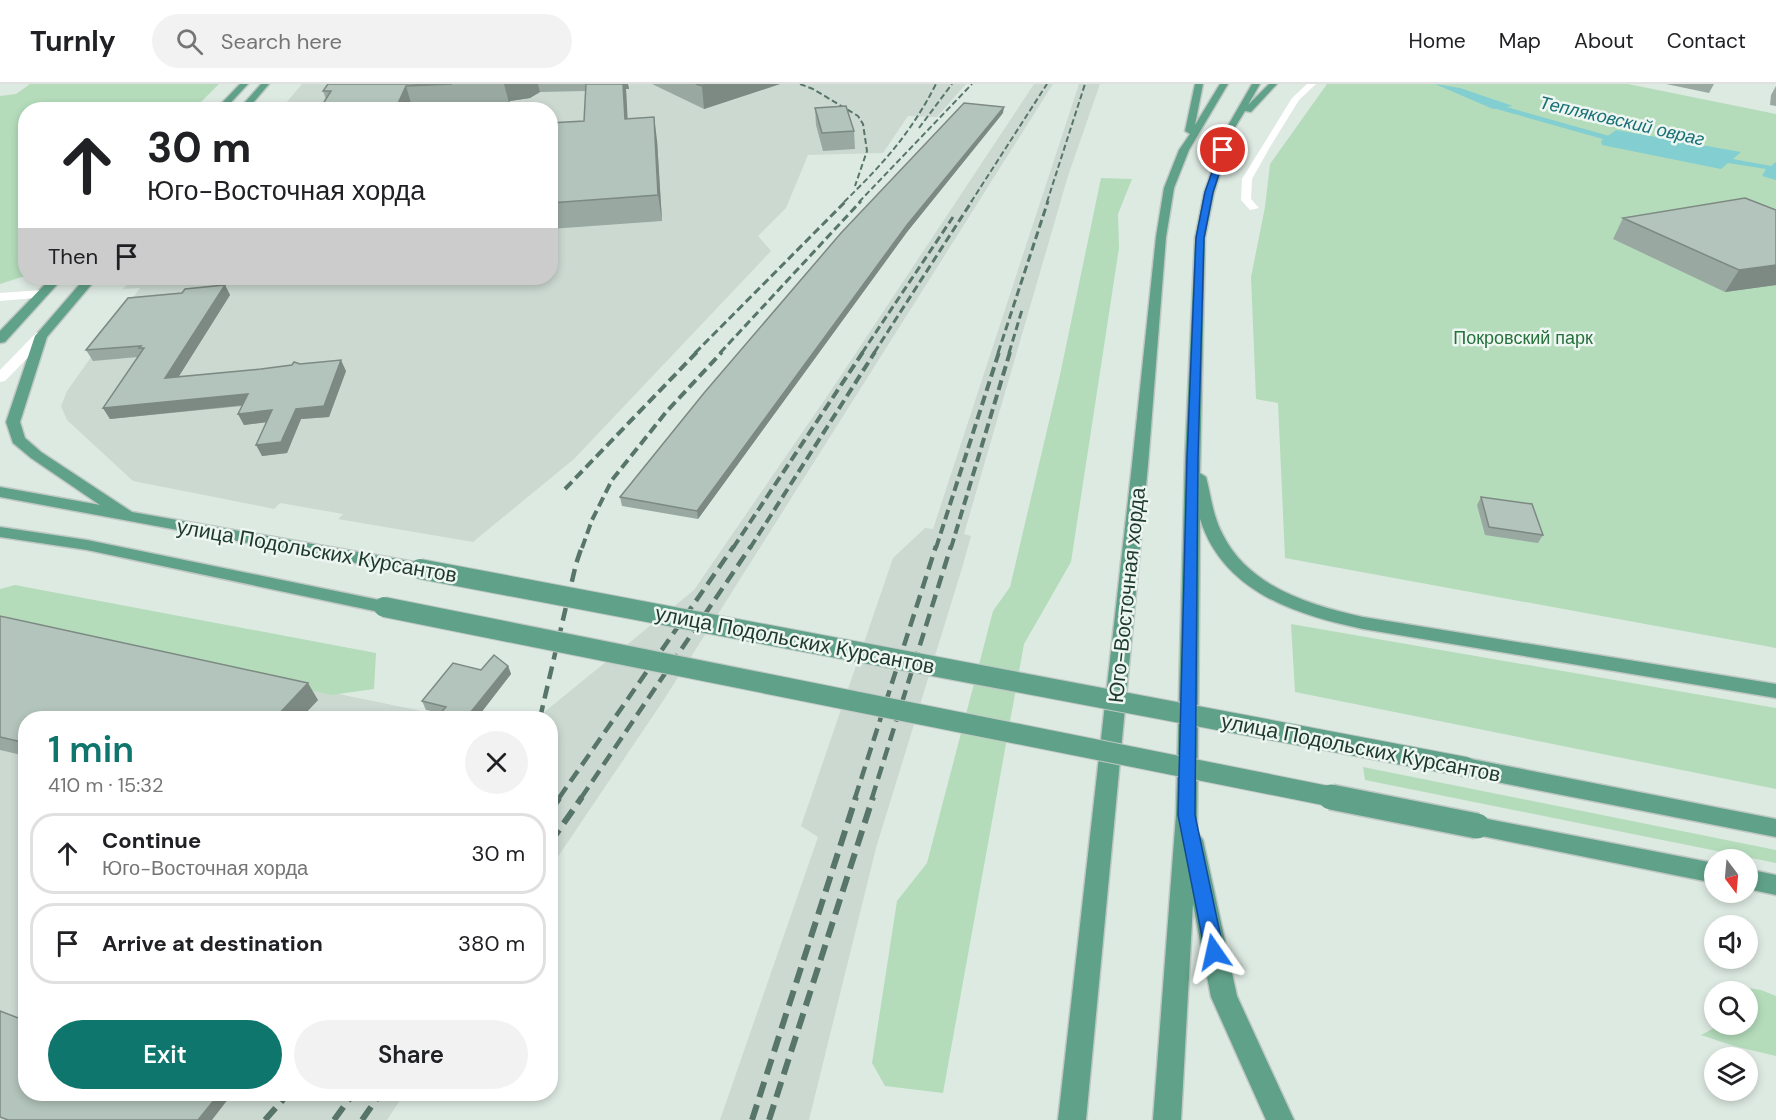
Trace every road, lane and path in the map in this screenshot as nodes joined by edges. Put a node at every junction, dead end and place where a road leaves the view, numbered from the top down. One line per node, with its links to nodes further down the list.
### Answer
1 (244, 84): 8 (main road)
2 (265, 84): 9 (main road)
3 (1198, 84): 11 (main road)
4 (1224, 84): 11 (main road, Юго-Восточная хорда)
5 (1256, 84): 10 (main road)
6 (1273, 84): 10 (main road)
7 (1312, 84): 12 (street)
8 (227, 102)
9 (249, 102)
10 (1230, 129): 20 (main road)
11 (1184, 150): 30 (main road, Юго-Восточная хорда)
12 (1254, 207)
13 (50, 285): 15 (main road)
14 (86, 285): 17 (main road, улица Подольских Курсантов)
15 (42, 294): 16 (street); 18 (main road)
16 (0, 297)
17 (41, 336): 19 (street); 22 (main road, улица Подольских Курсантов)
18 (0, 338)
19 (0, 378)
20 (1193, 458): 24 (main road); 25 (main road)
21 (0, 492): 22 (main road)
22 (124, 514): 26 (main road, улица Подольских Курсантов, bridge)
23 (4, 533): 27 (main road, улица Подольских Курсантов, bridge)
24 (1776, 691)
25 (1186, 815): 31 (main road); 32 (main road)
26 (1776, 828)
27 (1704, 871)
28 (1758, 881): 29 (main road)
29 (1776, 885)
30 (1072, 1120)
31 (1167, 1120)
32 (1280, 1120)

